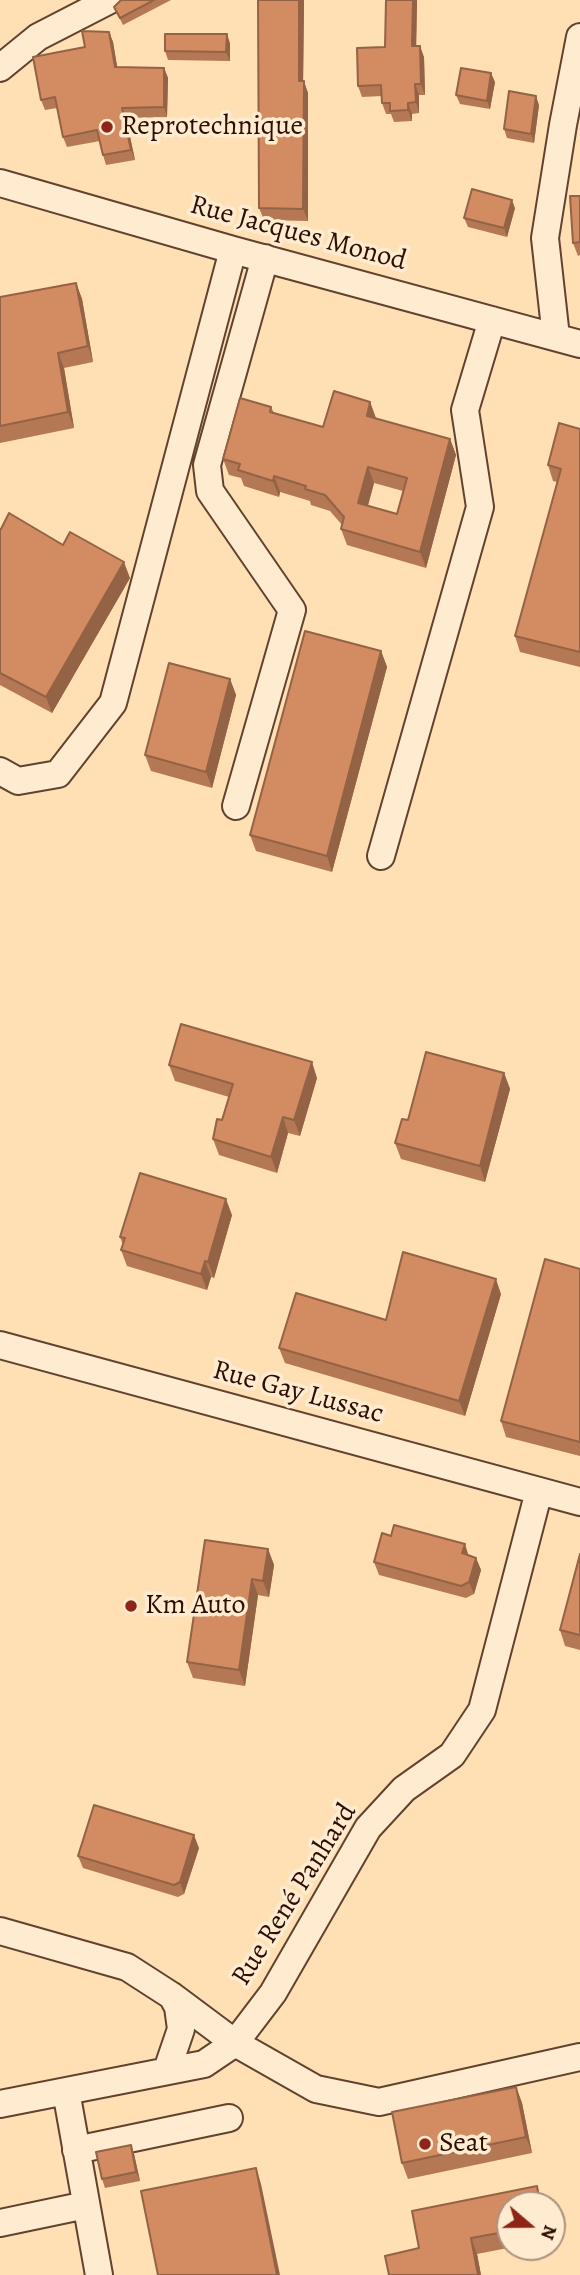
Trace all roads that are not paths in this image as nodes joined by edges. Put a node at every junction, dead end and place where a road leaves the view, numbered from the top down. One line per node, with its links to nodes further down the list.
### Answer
1 (110, 0): 3 (street)
2 (580, 37): 8 (street)
3 (0, 68)
4 (0, 183): 5 (street, Rue Jacques Monod)
5 (233, 250): 6 (street, Rue Jacques Monod); 9 (street)
6 (265, 258): 7 (street, Rue Jacques Monod); 10 (street)
7 (492, 320): 8 (street, Rue Jacques Monod); 11 (street)
8 (568, 341)
9 (0, 771)
10 (236, 807)
11 (381, 856)
12 (0, 1345): 13 (street, Rue Gay Lussac)
13 (539, 1491): 14 (street, Rue Gay Lussac); 17 (street, Rue René Panhard)
14 (580, 1502)
15 (0, 1931): 16 (street)
16 (172, 1996): 17 (street); 19 (street)
17 (235, 2043): 18 (street); 19 (street, Rue René Panhard)
18 (580, 2057)
19 (167, 2070): 20 (street, Rue René Panhard)
20 (66, 2091): 21 (street, Rue René Panhard); 23 (street)
21 (0, 2104)
22 (229, 2118): 23 (street)
23 (76, 2150): 24 (street)
24 (86, 2205): 25 (street); 26 (street)
25 (0, 2223)
26 (99, 2275)

